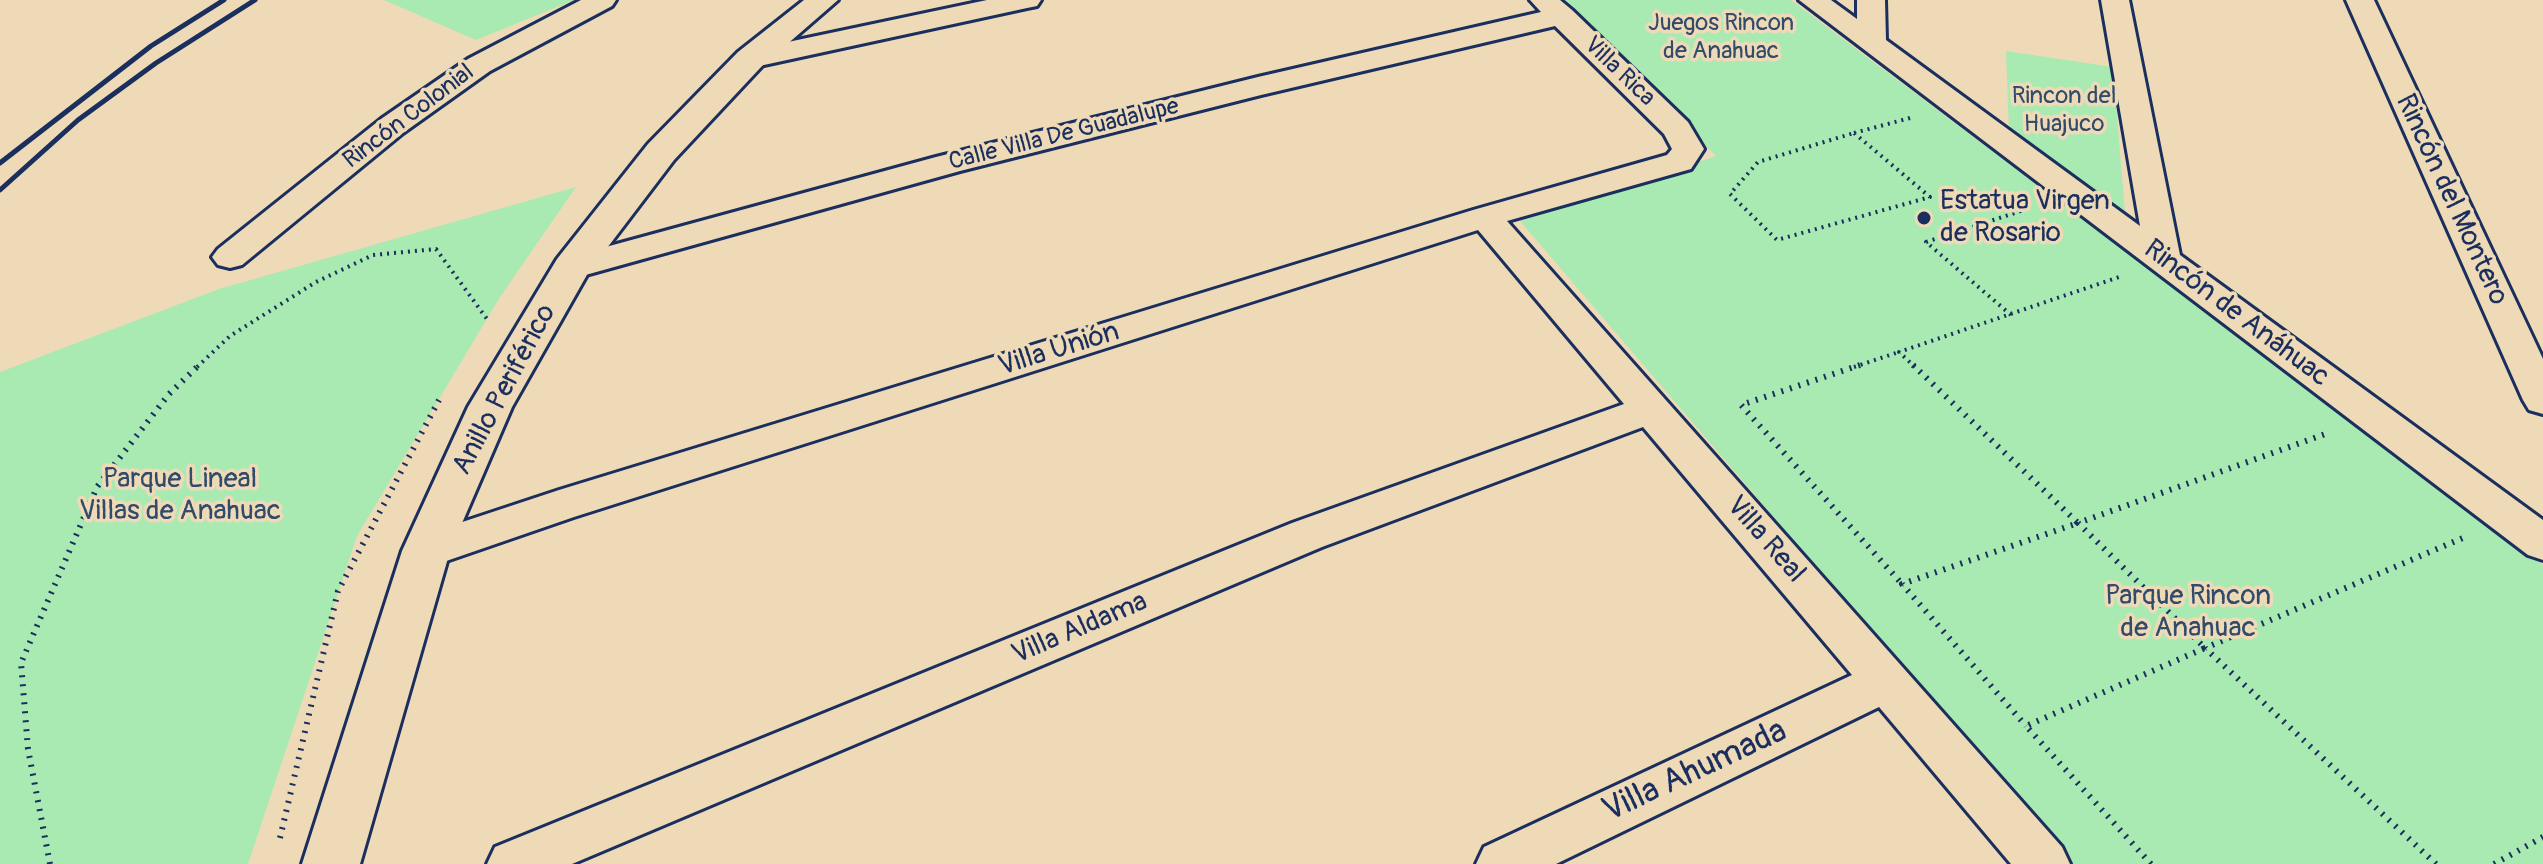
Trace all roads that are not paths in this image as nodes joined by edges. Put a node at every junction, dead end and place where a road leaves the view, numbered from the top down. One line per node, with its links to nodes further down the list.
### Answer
1 (602, 0): 13 (street, Rincón Colonial)
2 (823, 0): 10 (street, Anillo Periférico)
3 (1027, 0): 10 (street)
4 (1813, 0): 9 (street, Rincón de Anáhuac)
5 (1871, 0): 9 (street)
6 (2115, 0): 14 (street)
7 (2360, 0): 16 (street, Rincón del Montero)
8 (1553, 8): 11 (street, Villa Rica); 15 (street, Calle Villa De Guadalupe)
9 (1871, 43): 14 (street, Rincón de Anáhuac)
10 (750, 59): 15 (street, Anillo Periférico)
11 (1688, 149): 12 (street, Villa Unión)
12 (1485, 217): 17 (street, Villa Real); 19 (street, Villa Unión)
13 (230, 257)
14 (2164, 261): 18 (street, Rincón de Anáhuac)
15 (571, 268): 19 (street, Anillo Periférico)
16 (2543, 400)
17 (1651, 409): 20 (street, Villa Real); 22 (street, Villa Aldama)
18 (2543, 543)
19 (426, 551): 21 (street, Anillo Periférico)
20 (1887, 681): 23 (street, Villa Ahumada); 24 (street, Villa Real)
21 (331, 864)
22 (513, 864)
23 (1502, 864)
24 (2044, 864)

